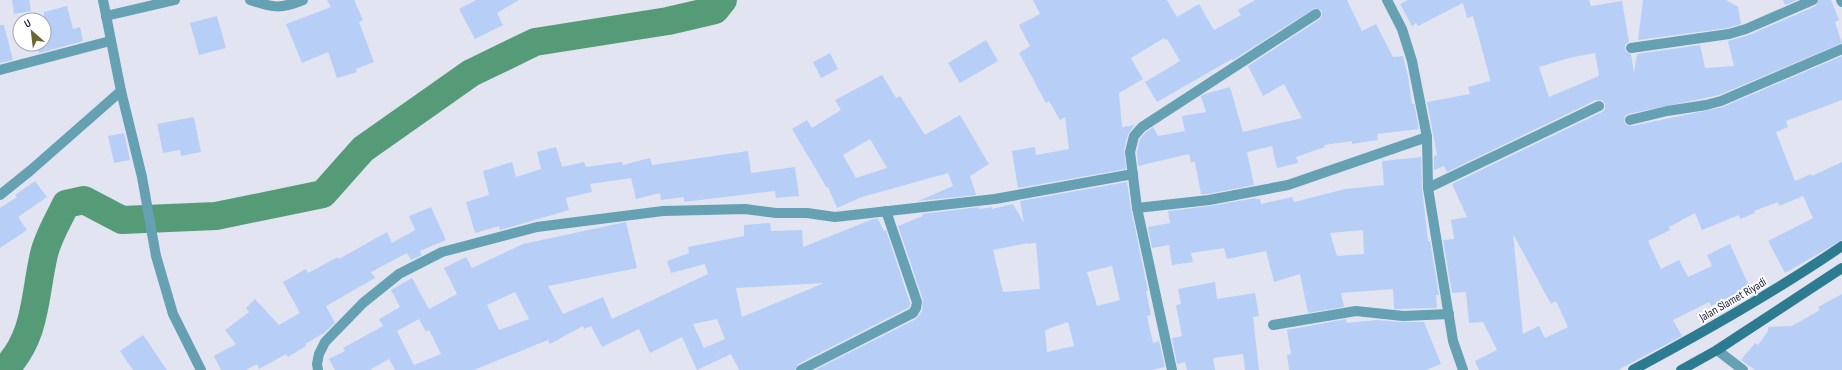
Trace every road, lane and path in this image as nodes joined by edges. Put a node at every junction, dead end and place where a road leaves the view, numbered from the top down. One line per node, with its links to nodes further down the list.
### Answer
1 (103, 0): 8 (street)
2 (175, 0): 8 (street)
3 (250, 0): 4 (street)
4 (303, 0)
5 (1387, 0): 16 (street)
6 (1813, 0): 10 (street)
7 (1316, 14): 17 (street)
8 (106, 16): 9 (street)
9 (110, 41): 12 (street); 13 (street)
10 (1630, 48)
11 (1842, 49): 15 (street)
12 (0, 70)
13 (120, 91): 19 (street); 27 (street)
14 (1598, 106): 18 (street)
15 (1630, 120)
16 (1427, 137): 18 (street); 20 (street)
17 (1133, 174): 20 (street); 21 (street)
18 (1428, 188): 24 (street)
19 (0, 194)
20 (1137, 208): 30 (street)
21 (886, 211): 28 (street); 29 (street)
22 (1842, 246): 32 (main road, Jalan Slamet Riyadi)
23 (1842, 268): 26 (main road)
24 (1449, 314): 25 (street); 31 (street)
25 (1273, 325)
26 (1717, 350): 33 (main road); 34 (street)
27 (202, 370)
28 (318, 370)
29 (801, 370)
30 (1172, 370)
31 (1463, 370)
32 (1633, 370)
33 (1681, 370)
34 (1743, 370)

